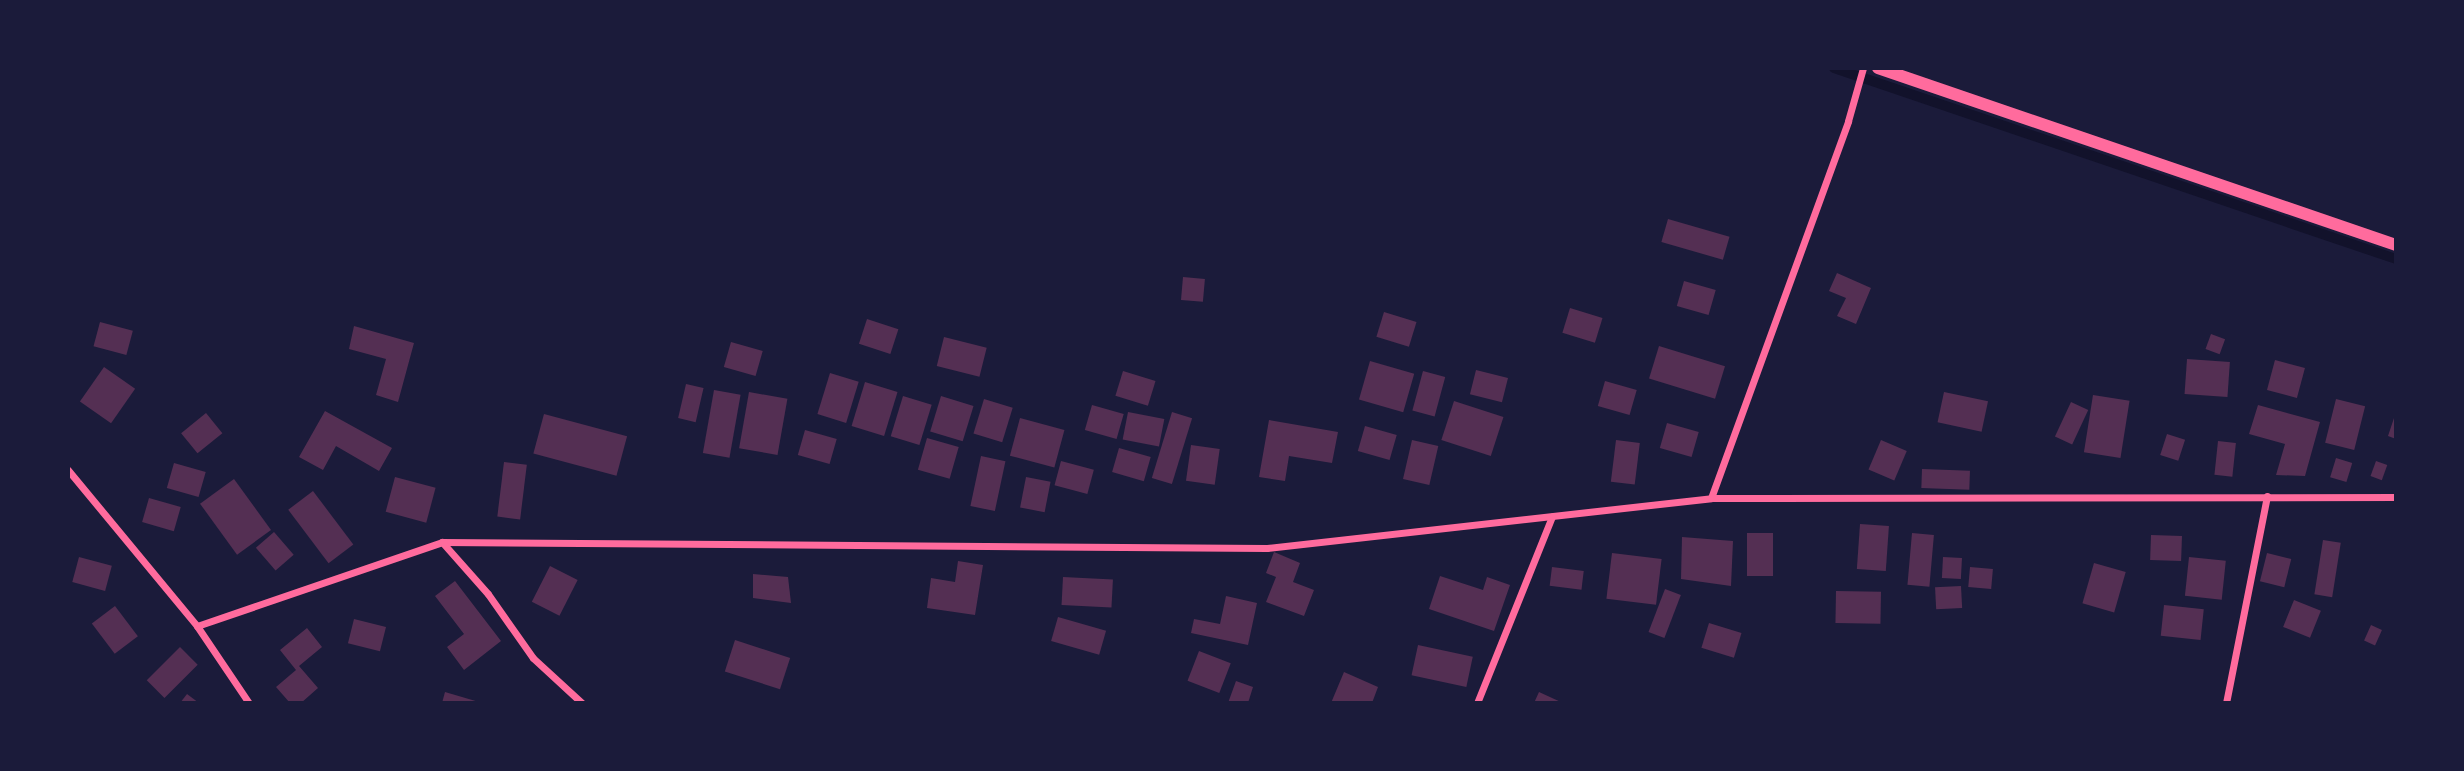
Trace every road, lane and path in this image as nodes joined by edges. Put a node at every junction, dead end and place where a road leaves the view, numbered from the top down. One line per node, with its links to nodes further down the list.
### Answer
1 (1863, 68): 7 (street)
2 (1878, 68): 3 (street)
3 (2396, 245)
4 (68, 470): 10 (street)
5 (2267, 496): 6 (street); 7 (street); 14 (street)
6 (2396, 497)
7 (1711, 498): 8 (street)
8 (1552, 516): 9 (street); 13 (street)
9 (442, 542): 10 (street); 12 (street)
10 (197, 626): 11 (street)
11 (249, 703)
12 (582, 703)
13 (1477, 703)
14 (2226, 703)

